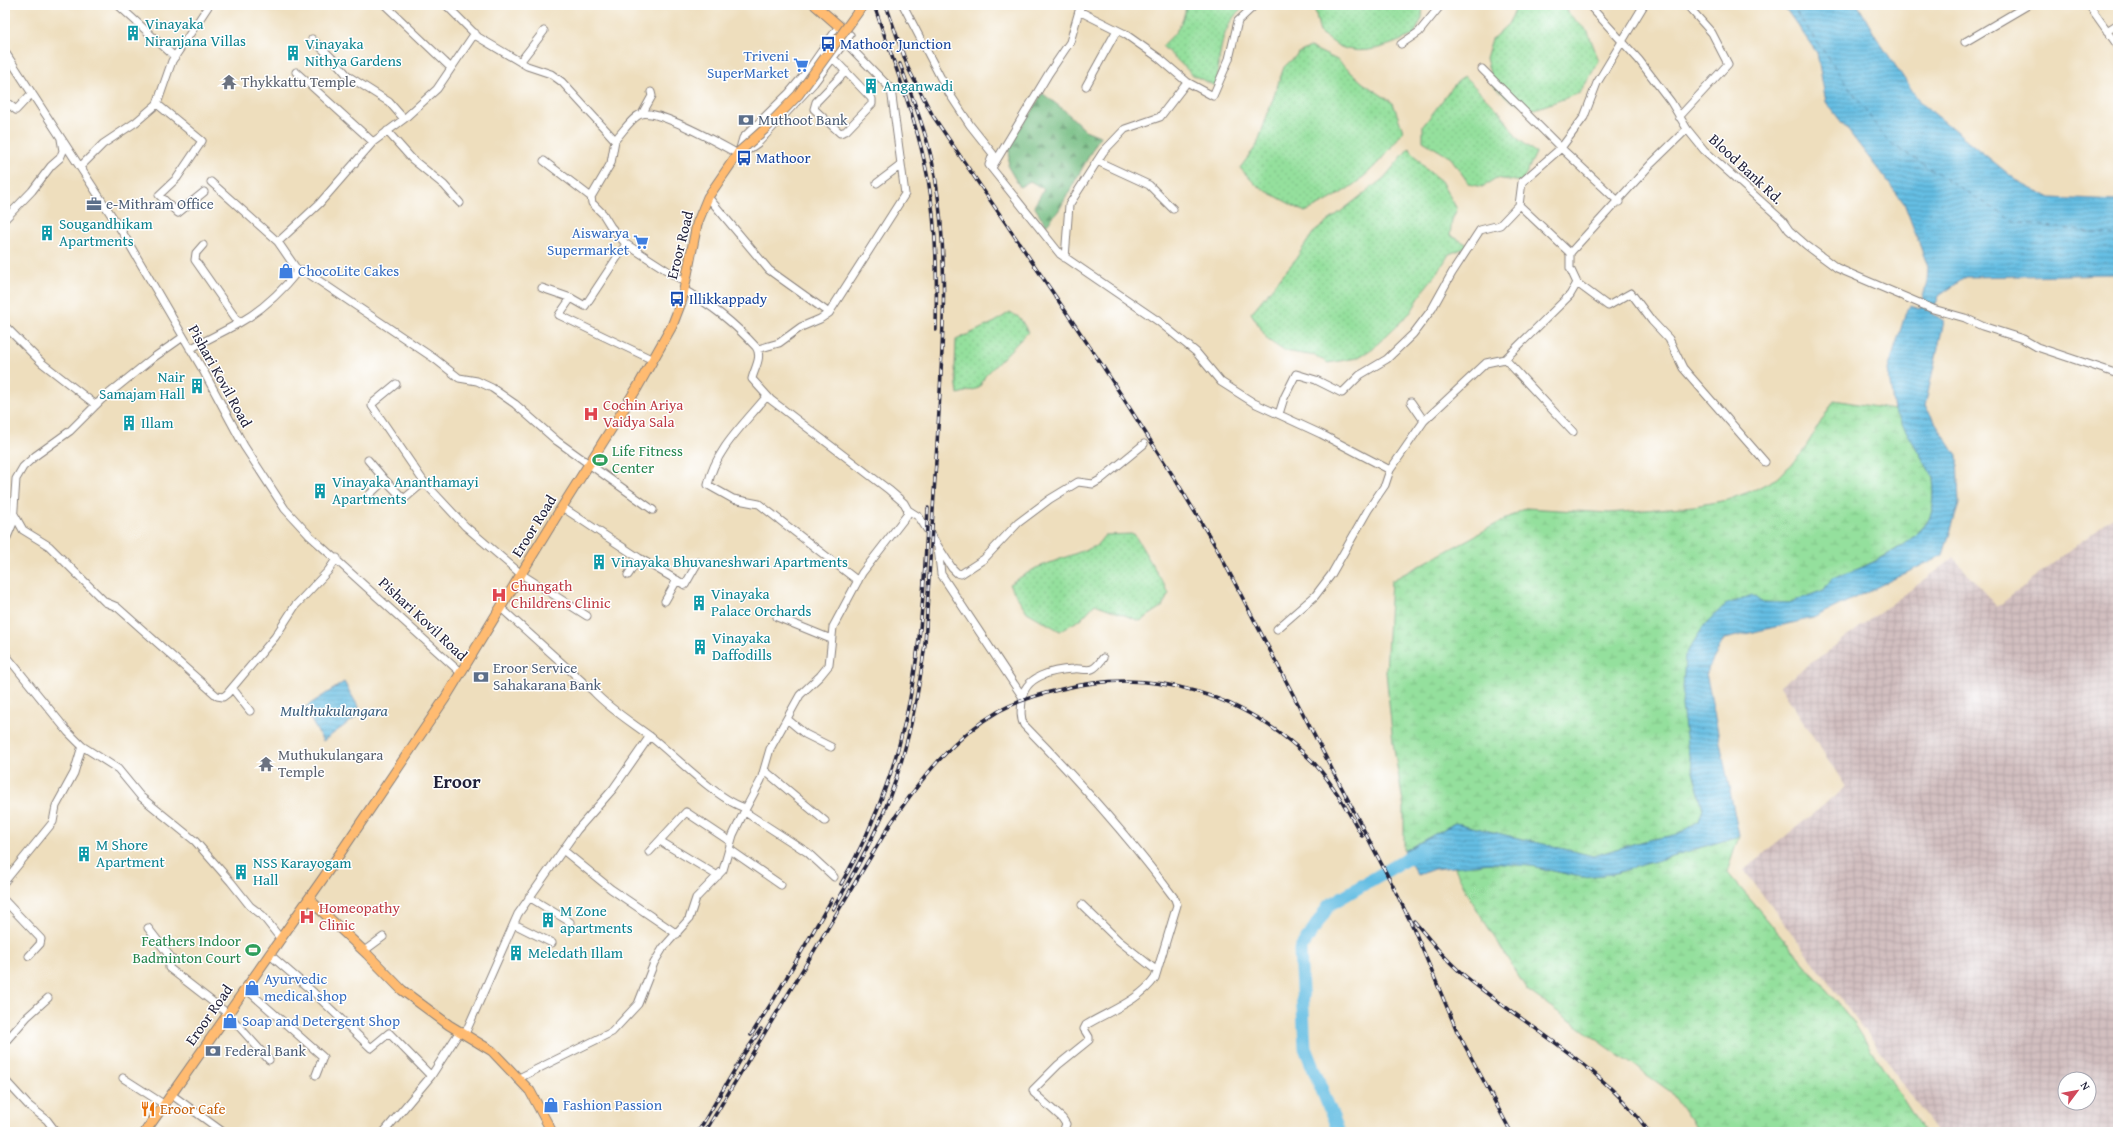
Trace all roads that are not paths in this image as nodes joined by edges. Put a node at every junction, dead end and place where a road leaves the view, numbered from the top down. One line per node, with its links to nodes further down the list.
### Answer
1 (118, 5): 29 (street)
2 (209, 5): 29 (street)
3 (384, 5): 32 (street)
4 (446, 5): 21 (street)
5 (815, 5): 17 (main road)
6 (862, 5): 51 (main road, Eroor Road, bridge)
7 (903, 5): 56 (street)
8 (1255, 5): 36 (street)
9 (1441, 5): 26 (street)
10 (1589, 5): 23 (street, Blood Bank Rd.)
11 (1644, 5): 23 (street)
12 (1687, 5): 43 (street)
13 (2028, 5): 25 (street)
14 (2089, 5): 20 (street)
15 (1080, 8): 18 (street); 56 (street)
16 (2118, 24): 20 (street)
17 (839, 26): 24 (street); 51 (street)
18 (1117, 30): 36 (street); 37 (street)
19 (544, 31): 31 (street)
20 (2106, 31): 27 (street)
21 (475, 33): 31 (street); 32 (street)
22 (312, 39): 44 (street)
23 (1622, 41): 43 (street, Blood Bank Rd.); 50 (street)
24 (845, 42): 30 (street); 54 (street)
25 (1965, 42)
26 (1401, 44)
27 (2118, 46)
28 (5, 52): 39 (street, Pishari Kovil Road)
29 (175, 56): 41 (street)
30 (833, 58): 34 (street); 51 (street)
31 (520, 62): 48 (street)
32 (452, 68): 44 (street)
33 (1482, 69): 50 (street)
34 (846, 71): 34 (street)
35 (296, 72): 49 (street)
36 (1187, 82): 53 (street)
37 (1086, 86)
38 (651, 92): 42 (street)
39 (32, 93): 40 (street); 47 (street, Pishari Kovil Road)
40 (5, 101)
41 (156, 104): 55 (street); 59 (street)
42 (642, 114): 48 (street); 51 (street)
43 (1679, 117): 45 (street, Blood Bank Rd.)
44 (404, 119): 46 (street)
45 (1686, 129): 62 (street); 85 (street, Blood Bank Rd.)
46 (387, 131): 49 (street); 63 (street)
47 (61, 137): 55 (street, Pishari Kovil Road); 66 (street)
48 (615, 140): 60 (street)
49 (373, 142): 67 (street)
50 (1561, 148): 62 (street); 64 (street)
51 (738, 153): 61 (main road, Eroor Road)
52 (544, 161): 60 (street)
53 (1097, 161): 65 (street); 71 (street)
54 (901, 165): 58 (street); 77 (street)
55 (80, 167): 80 (street, Pishari Kovil Road)
56 (992, 169): 71 (street)
57 (211, 182): 67 (street)
58 (877, 183)
59 (204, 192)
60 (590, 197): 68 (street)
61 (708, 198): 74 (main road, Eroor Road); 77 (street)
62 (1619, 202): 70 (street)
63 (460, 203)
64 (1519, 205): 70 (street); 90 (street)
65 (1173, 209)
66 (5, 219)
67 (278, 242): 72 (street)
68 (626, 244): 74 (street); 76 (street)
69 (203, 245): 78 (street)
70 (1570, 253): 73 (street)
71 (1065, 258): 90 (street)
72 (298, 271): 78 (street); 96 (street)
73 (1577, 283): 83 (street); 95 (street)
74 (684, 286): 82 (street); 84 (main road, Eroor Road)
75 (542, 288): 76 (street)
76 (572, 298): 84 (street)
77 (829, 313): 82 (street)
78 (239, 323): 81 (street)
79 (5, 326): 89 (street)
80 (183, 337): 81 (street, Pishari Kovil Road); 89 (street)
81 (190, 349): 107 (street, Pishari Kovil Road)
82 (758, 349): 87 (street)
83 (1505, 359): 91 (street); 92 (street)
84 (653, 360): 96 (main road, Eroor Road)
85 (2118, 374)
86 (396, 384): 99 (street)
87 (767, 396): 103 (street); 113 (street)
88 (1411, 402): 91 (street)
89 (96, 405): 104 (street)
90 (1279, 414): 97 (street)
91 (1424, 421): 97 (street)
92 (1573, 432)
93 (1144, 444): 106 (street)
94 (368, 460): 98 (street)
95 (1765, 462)
96 (590, 463): 101 (main road, Eroor Road); 102 (street)
97 (1390, 470): 118 (street)
98 (385, 480): 99 (street); 100 (street)
99 (424, 482): 110 (street)
100 (370, 494)
101 (562, 507): 108 (street); 110 (main road, Eroor Road)
102 (653, 510)
103 (908, 510): 106 (street); 113 (street)
104 (14, 514): 105 (street); 123 (street)
105 (5, 542)
106 (938, 545): 124 (street)
107 (337, 558): 122 (street, Pishari Kovil Road); 123 (street)
108 (639, 558): 111 (street); 112 (street)
109 (698, 562): 112 (street)
110 (521, 574): 115 (main road, Eroor Road); 116 (street)
111 (628, 575)
112 (676, 580): 114 (street)
113 (858, 581): 119 (street)
114 (665, 601)
115 (501, 608): 122 (main road, Eroor Road); 127 (street)
116 (587, 616)
117 (777, 617): 119 (street)
118 (1277, 629)
119 (831, 639): 126 (street)
120 (5, 654): 128 (street)
121 (1103, 658): 124 (street)
122 (461, 673): 142 (main road, Eroor Road)
123 (232, 688): 125 (street)
124 (1022, 696): 155 (street)
125 (250, 711)
126 (787, 719): 129 (street); 130 (street)
127 (650, 736): 131 (street); 135 (street)
128 (82, 746): 139 (street); 150 (street)
129 (831, 747)
130 (764, 770): 131 (street); 132 (street)
131 (746, 810): 134 (street); 138 (street)
132 (825, 821)
133 (660, 841): 134 (street); 136 (street); 137 (street)
134 (730, 845): 137 (street); 140 (street)
135 (563, 850): 141 (street); 148 (street)
136 (649, 852)
137 (718, 876): 148 (street)
138 (834, 877)
139 (5, 881)
140 (781, 885)
141 (529, 897): 145 (street); 146 (street)
142 (308, 899): 150 (main road, Eroor Road); 152 (main road)
143 (5, 901): 154 (street)
144 (1082, 905): 155 (street)
145 (570, 922)
146 (514, 924): 151 (street); 159 (street)
147 (148, 928): 158 (street)
148 (677, 934): 165 (street)
149 (383, 937): 152 (street)
150 (280, 938): 153 (main road, Eroor Road)
151 (552, 943)
152 (364, 951): 159 (main road)
153 (269, 954): 156 (main road, Eroor Road); 163 (street)
154 (29, 956)
155 (1157, 971): 174 (street)
156 (245, 988): 158 (main road, Eroor Road); 162 (street)
157 (48, 998): 160 (street)
158 (227, 1013): 161 (street); 167 (main road, Eroor Road)
159 (462, 1033): 163 (street); 165 (main road)
160 (5, 1042)
161 (269, 1060)
162 (316, 1075)
163 (430, 1076): 172 (street)
164 (123, 1078): 168 (street)
165 (517, 1079): 173 (main road)
166 (5, 1080): 169 (street)
167 (172, 1095): 168 (main road, Eroor Road); 171 (street)
168 (165, 1105): 170 (main road, Eroor Road)
169 (56, 1132)
170 (145, 1132)
171 (223, 1132)
172 (384, 1132)
173 (552, 1132)
174 (1063, 1132)

